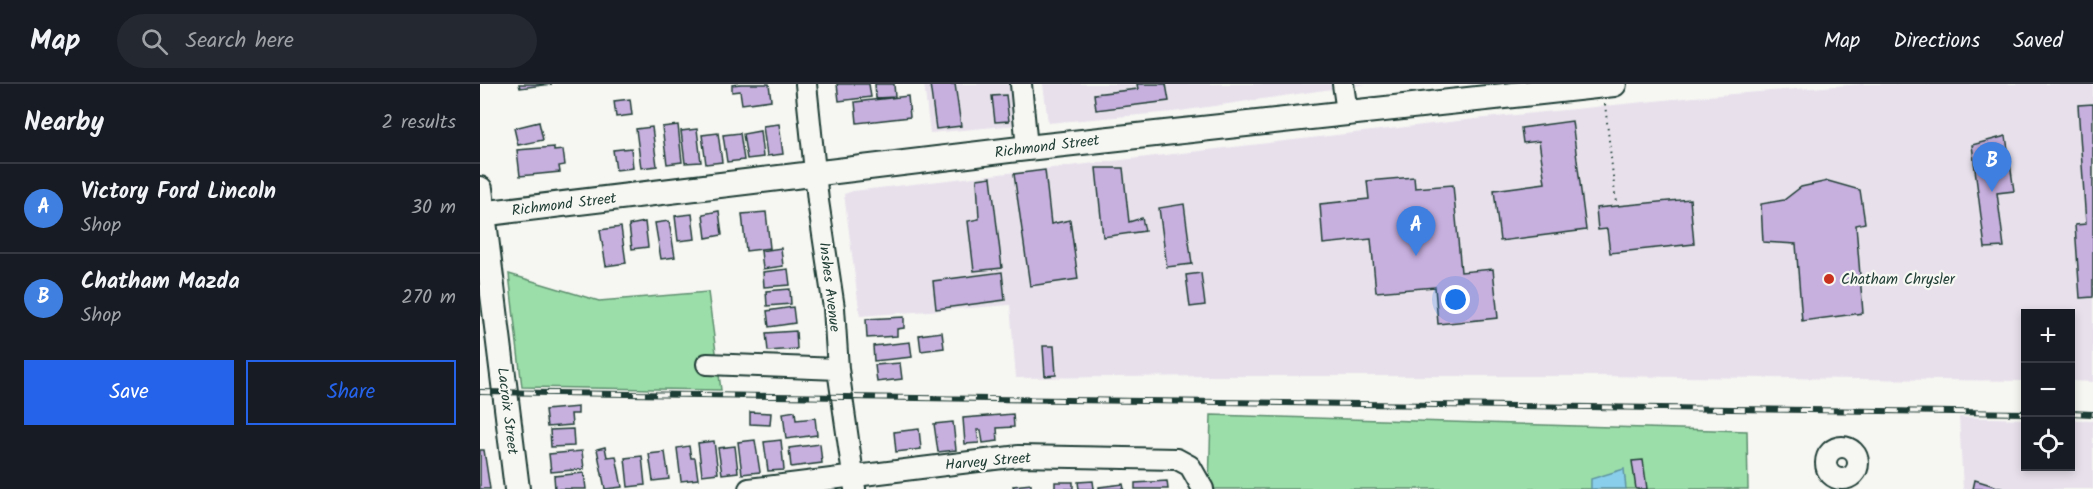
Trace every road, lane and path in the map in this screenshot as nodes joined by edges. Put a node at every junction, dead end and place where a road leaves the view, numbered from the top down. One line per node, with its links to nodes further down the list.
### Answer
1 (806, 84): 7 (street, Inshes Avenue)
2 (1021, 84): 6 (street)
3 (1343, 84): 5 (street)
4 (1609, 92): 5 (main road, Richmond Street); 9 (path)
5 (1347, 112): 6 (main road, Richmond Street)
6 (1027, 148): 7 (main road, Richmond Street)
7 (815, 174): 10 (main road, Richmond Street); 12 (street, Inshes Avenue)
8 (480, 189): 10 (main road, Lacroix Street)
9 (1616, 203)
10 (481, 214): 14 (main road, Lacroix Street)
11 (707, 364): 12 (street)
12 (838, 369): 13 (street, Inshes Avenue)
13 (854, 482): 15 (street, Harvey Street); 16 (street, Harvey Street)
14 (517, 489)
15 (749, 489)
16 (1203, 489)

